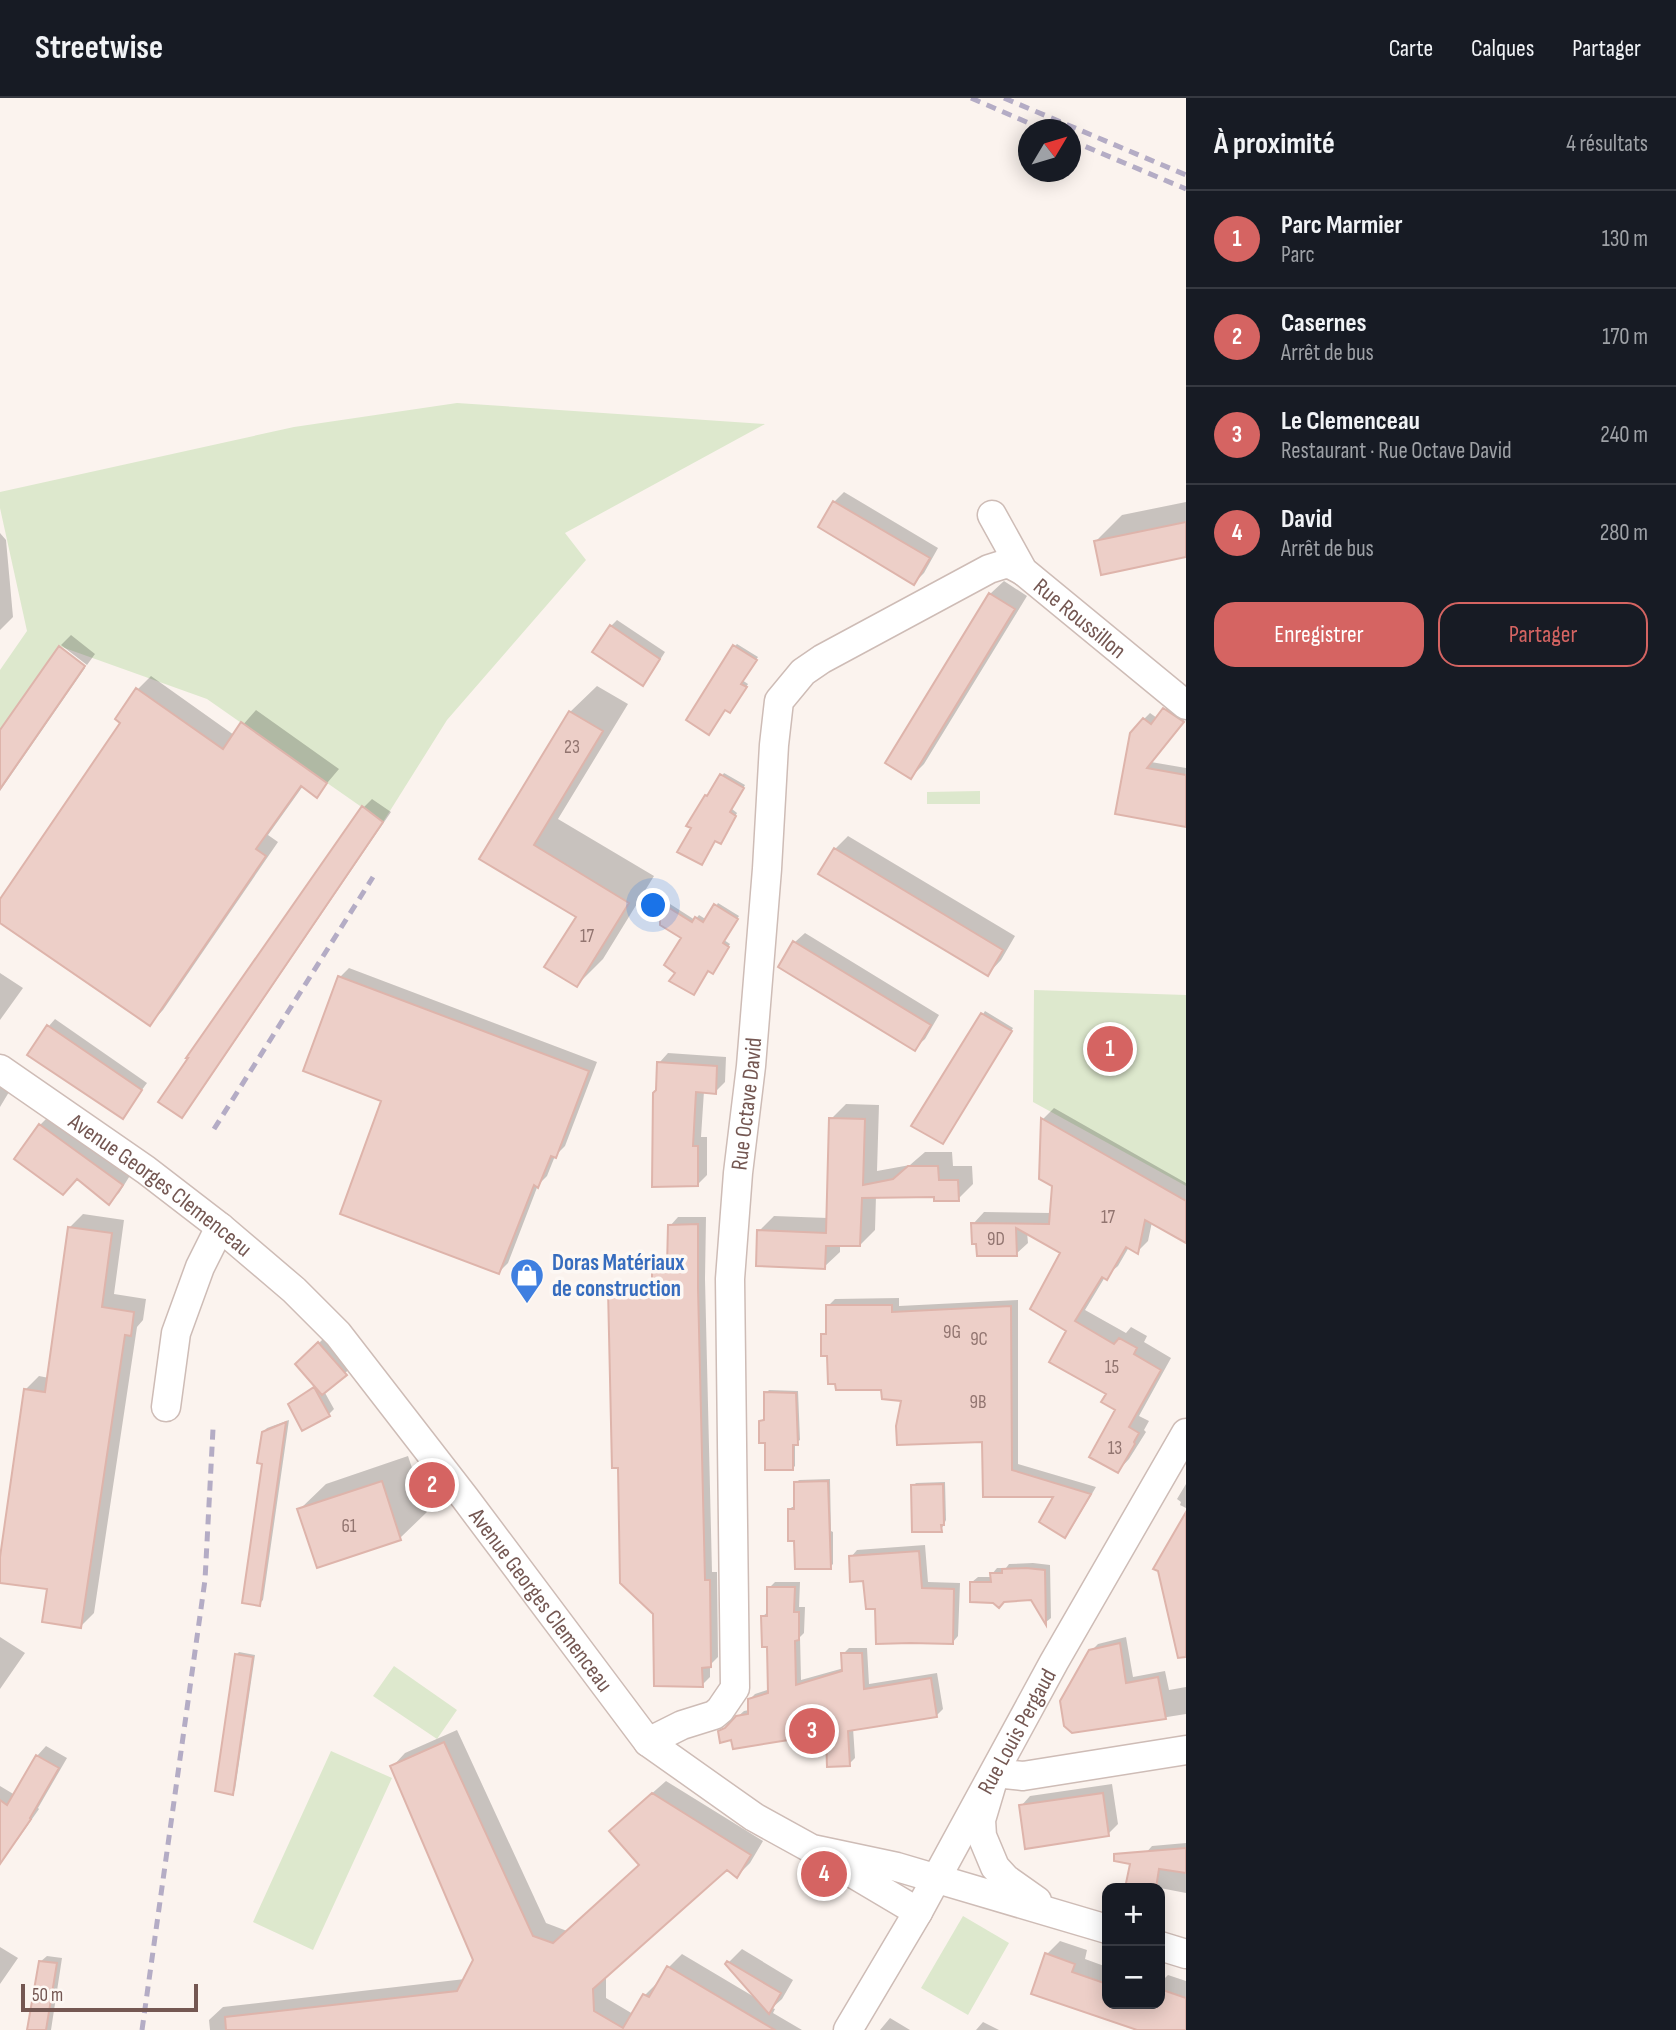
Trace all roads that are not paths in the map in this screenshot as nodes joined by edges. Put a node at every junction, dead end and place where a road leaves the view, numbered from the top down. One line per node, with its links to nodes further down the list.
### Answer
1 (992, 515): 2 (street, Rue Roussillon)
2 (1023, 571): 3 (street, Rue Roussillon); 8 (street, Rue Octave David)
3 (1186, 705)
4 (0, 1069): 5 (street, Avenue Georges Clemenceau)
5 (220, 1227): 6 (street); 8 (street, Avenue Georges Clemenceau)
6 (166, 1407)
7 (1186, 1433): 10 (street, Rue Louis Pergaud)
8 (648, 1742): 11 (street, Avenue Georges Clemenceau)
9 (1186, 1750): 10 (street)
10 (995, 1773): 12 (street, Rue Louis Pergaud); 14 (street)
11 (812, 1849): 12 (street, Avenue Georges Clemenceau); 13 (street)
12 (936, 1879): 13 (street, Rue Louis Pergaud); 14 (street, Avenue Georges Clemenceau)
13 (918, 1912): 18 (street, Rue Louis Pergaud)
14 (1053, 1912): 15 (street, Avenue Georges Clemenceau)
15 (1102, 1927)
16 (1165, 1948): 17 (street)
17 (1186, 1954)
18 (848, 2030)

